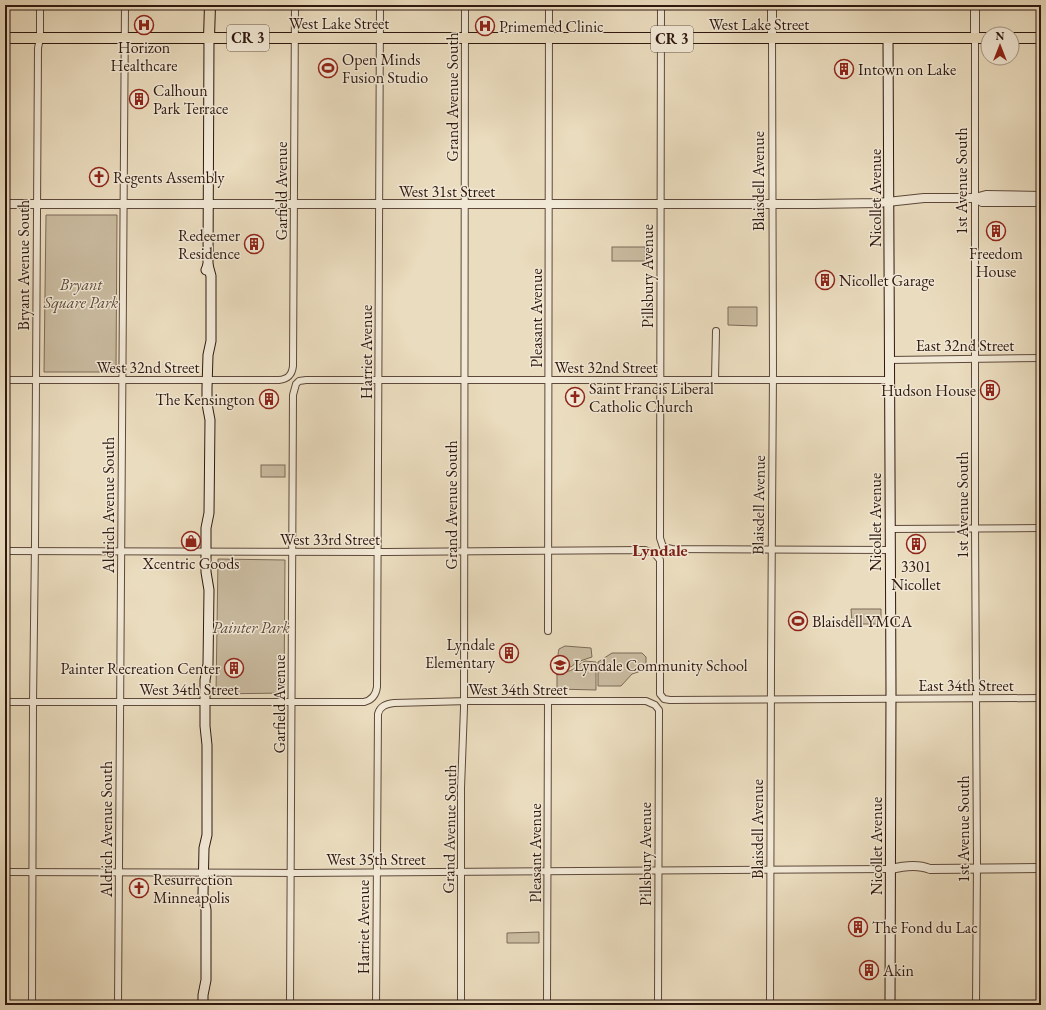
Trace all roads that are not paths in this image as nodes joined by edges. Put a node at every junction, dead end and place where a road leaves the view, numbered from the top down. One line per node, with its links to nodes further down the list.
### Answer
1 (40, 5): 12 (street, Bryant Avenue South)
2 (125, 5): 13 (street, Aldrich Avenue South)
3 (210, 5): 14 (main road)
4 (295, 5): 15 (street, Garfield Avenue)
5 (380, 5): 16 (street, Harriet Avenue)
6 (465, 5): 17 (street, Grand Avenue South)
7 (549, 5): 18 (street, Pleasant Avenue)
8 (661, 5): 22 (street, Pillsbury Avenue)
9 (772, 5): 23 (street, Blaisdell Avenue)
10 (975, 5): 24 (street, 1st Avenue South)
11 (5, 38): 12 (main road, West Lake Street / CR 3)
12 (40, 38): 13 (main road, West Lake Street / CR 3); 31 (street, Bryant Avenue South)
13 (124, 38): 14 (main road, West Lake Street / CR 3); 32 (street, Aldrich Avenue South)
14 (210, 38): 15 (main road, West Lake Street / CR 3); 33 (main road)
15 (295, 38): 16 (main road, West Lake Street / CR 3); 34 (street, Garfield Avenue)
16 (380, 38): 17 (main road, West Lake Street / CR 3); 36 (street, Harriet Avenue)
17 (465, 38): 18 (main road, West Lake Street / CR 3); 37 (street, Grand Avenue South)
18 (549, 38): 22 (main road, West Lake Street / CR 3); 38 (street, Pleasant Avenue)
19 (888, 38): 23 (main road, West Lake Street / CR 3); 24 (main road, CR 3); 28 (main road, Nicollet Avenue)
20 (1020, 38): 21 (main road)
21 (1041, 38)
22 (661, 39): 23 (main road, West Lake Street / CR 3); 39 (street, Pillsbury Avenue)
23 (772, 39): 35 (street, Blaisdell Avenue)
24 (975, 39): 25 (main road, CR 3); 27 (street, 1st Avenue South)
25 (980, 39)
26 (1041, 196): 27 (street)
27 (975, 198): 28 (street, West 31st Street); 29 (street); 41 (street, 1st Avenue South)
28 (890, 202): 35 (street, West 31st Street); 43 (main road, Nicollet Avenue)
29 (1041, 202)
30 (5, 204): 31 (street, West 31st Street)
31 (36, 204): 32 (street, West 31st Street); 46 (street, Bryant Avenue South)
32 (124, 204): 33 (street, West 31st Street); 47 (street, Aldrich Avenue South)
33 (208, 204): 34 (street, West 31st Street); 48 (main road)
34 (294, 204): 36 (street, West 31st Street); 44 (street, Garfield Avenue)
35 (772, 204): 39 (street, West 31st Street); 54 (street, Blaisdell Avenue)
36 (380, 205): 37 (street, West 31st Street); 49 (street, Harriet Avenue)
37 (464, 205): 38 (street, West 31st Street); 50 (street, Grand Avenue South)
38 (549, 205): 39 (street, West 31st Street); 51 (street, Pleasant Avenue)
39 (660, 205): 52 (street, Pillsbury Avenue)
40 (716, 331): 53 (street)
41 (975, 358): 42 (street, East 32nd Street); 43 (street, East 32nd Street); 57 (street, 1st Avenue South)
42 (1041, 358)
43 (890, 360): 55 (main road, Nicollet Avenue)
44 (290, 376): 48 (street, West 32nd Street)
45 (5, 380): 46 (street, West 32nd Street)
46 (36, 380): 47 (street, West 32nd Street); 63 (street, Bryant Avenue South)
47 (122, 380): 48 (street, West 32nd Street); 64 (street, Aldrich Avenue South)
48 (207, 380): 65 (main road)
49 (379, 380): 50 (street, West 32nd Street); 56 (street, West 32nd Street); 67 (street, Harriet Avenue)
50 (464, 380): 51 (street, West 32nd Street); 68 (street, Grand Avenue South)
51 (549, 380): 52 (street, West 32nd Street); 69 (street, Pleasant Avenue)
52 (660, 380): 53 (street, West 32nd Street); 60 (street, Pillsbury Avenue)
53 (715, 380): 54 (street, West 32nd Street)
54 (773, 380): 55 (street, West 32nd Street); 60 (street, Blaisdell Avenue)
55 (889, 380): 59 (main road, Nicollet Avenue)
56 (300, 381): 66 (street, Garfield Avenue)
57 (975, 528): 58 (street); 59 (street); 72 (street, 1st Avenue South)
58 (1041, 528)
59 (890, 529): 61 (main road, Nicollet Avenue)
60 (772, 550): 61 (street); 75 (street, Blaisdell Avenue)
61 (890, 550): 74 (main road, Nicollet Avenue)
62 (5, 551): 63 (street, West 33rd Street)
63 (35, 552): 64 (street, West 33rd Street); 78 (street, Bryant Avenue South)
64 (121, 552): 65 (street, West 33rd Street); 79 (street, Aldrich Avenue South)
65 (206, 552): 66 (street, West 33rd Street); 80 (main road)
66 (293, 552): 67 (street, West 33rd Street); 82 (street, Garfield Avenue)
67 (378, 552): 68 (street, West 33rd Street); 71 (street, Harriet Avenue)
68 (464, 552): 69 (street, West 33rd Street); 76 (street, Grand Avenue South)
69 (549, 552): 70 (street, Pleasant Avenue); 75 (street, West 33rd Street)
70 (548, 631)
71 (372, 698): 82 (street, West 34th Street)
72 (976, 698): 73 (street, East 34th Street); 74 (street, East 34th Street); 86 (street, 1st Avenue South)
73 (1041, 698)
74 (891, 699): 75 (street); 97 (main road, Nicollet Avenue)
75 (771, 700): 88 (street, Blaisdell Avenue)
76 (464, 701): 81 (street, West 34th Street); 84 (street, West 34th Street); 96 (street, Grand Avenue South)
77 (5, 702): 78 (street, West 34th Street)
78 (33, 702): 79 (street, West 34th Street); 91 (street, Bryant Avenue South)
79 (119, 702): 80 (street, West 34th Street); 92 (street, Aldrich Avenue South)
80 (205, 702): 82 (street, West 34th Street); 93 (main road)
81 (548, 702): 83 (street, West 34th Street); 89 (street, Pleasant Avenue)
82 (292, 703): 94 (street, Garfield Avenue)
83 (656, 705): 87 (street, Pillsbury Avenue)
84 (381, 707): 95 (street, Harriet Avenue)
85 (1041, 868): 86 (street)
86 (978, 869): 97 (street); 108 (street, 1st Avenue South)
87 (658, 870): 88 (street, West 35th Street); 89 (street, West 35th Street); 105 (street, Pillsbury Avenue)
88 (771, 870): 97 (street, West 35th Street); 106 (street, Blaisdell Avenue)
89 (548, 871): 96 (street, West 35th Street); 104 (street, Pleasant Avenue)
90 (5, 872): 91 (street, West 35th Street)
91 (32, 872): 92 (street, West 35th Street); 98 (street, Bryant Avenue South)
92 (119, 872): 93 (street, West 35th Street); 99 (street, Aldrich Avenue South)
93 (204, 872): 94 (street, West 35th Street); 100 (main road)
94 (291, 872): 95 (street, West 35th Street); 101 (street, Garfield Avenue)
95 (376, 872): 96 (street, West 35th Street); 102 (street, Harriet Avenue)
96 (461, 872): 103 (street, Grand Avenue South)
97 (891, 872): 107 (main road, Nicollet Avenue)
98 (32, 1005)
99 (118, 1005)
100 (203, 1005)
101 (290, 1005)
102 (376, 1005)
103 (461, 1005)
104 (547, 1005)
105 (658, 1005)
106 (770, 1005)
107 (890, 1005)
108 (976, 1005)

